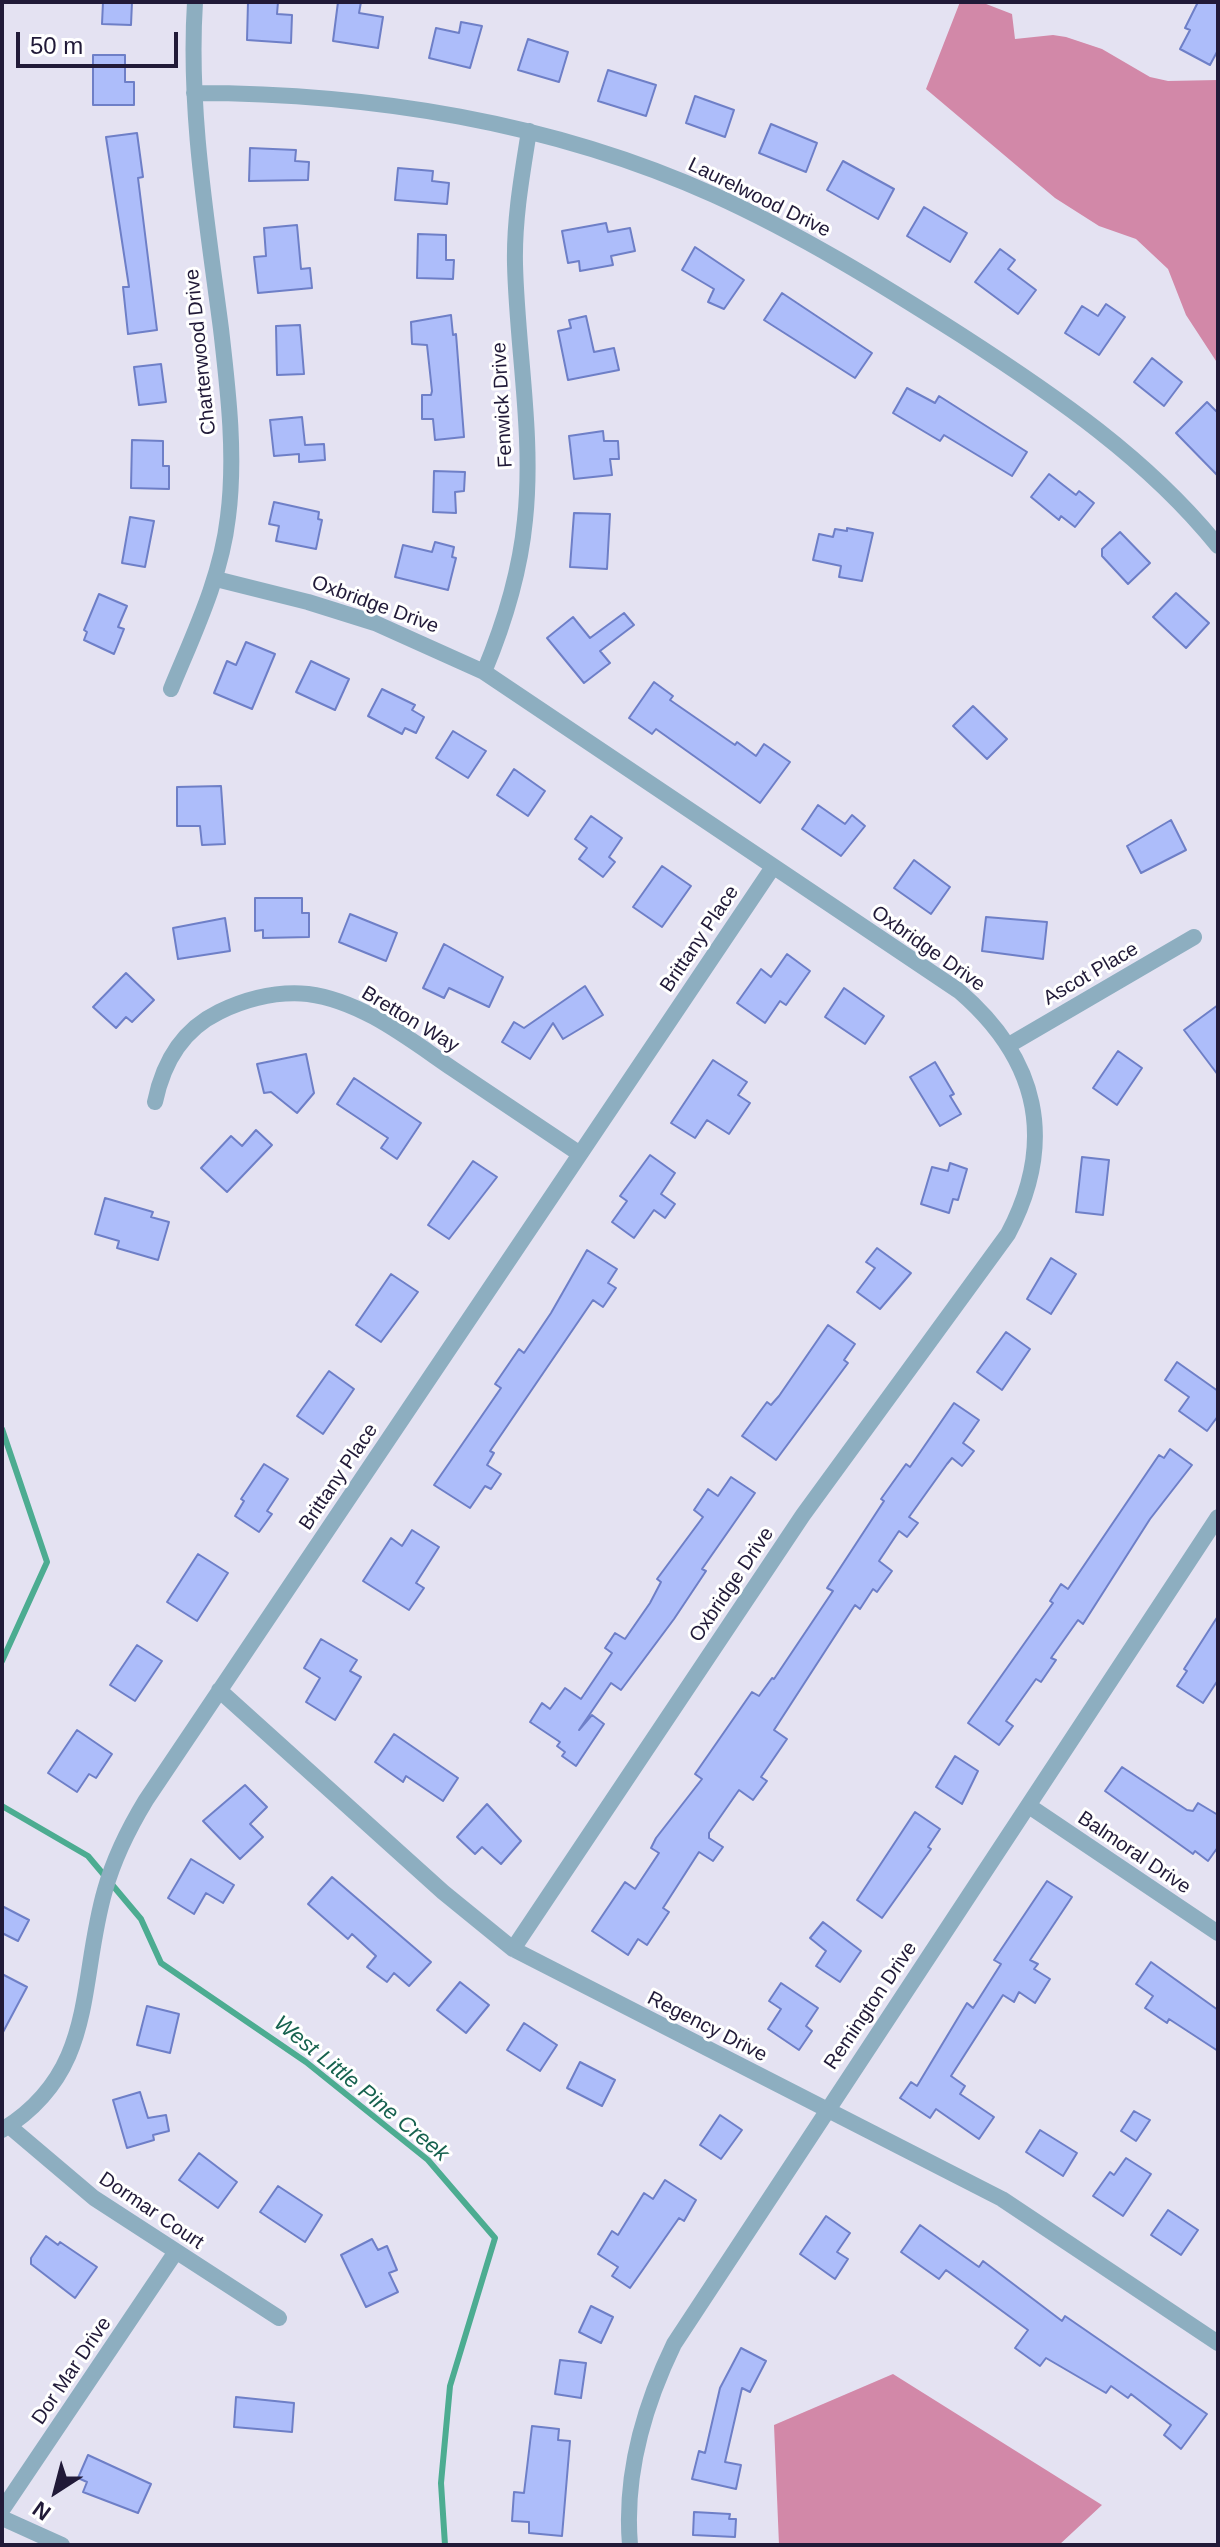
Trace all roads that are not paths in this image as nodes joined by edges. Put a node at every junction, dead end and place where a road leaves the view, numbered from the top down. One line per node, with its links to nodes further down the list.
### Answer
1 (195, 2): 2 (street, Charterwood Drive)
2 (194, 93): 3 (street, Laurelwood Drive); 5 (street, Charterwood Drive)
3 (529, 131): 4 (street, Laurelwood Drive); 6 (street, Fenwick Drive)
4 (1218, 546)
5 (216, 579): 6 (street, Oxbridge Drive); 7 (street, Charterwood Drive)
6 (484, 672): 8 (street, Oxbridge Drive)
7 (171, 689)
8 (773, 867): 10 (street, Oxbridge Drive); 12 (street, Brittany Place)
9 (1194, 937): 10 (street, Ascot Place)
10 (1009, 1045): 17 (street, Oxbridge Drive)
11 (155, 1102): 12 (street, Bretton Way)
12 (580, 1154): 14 (street, Brittany Place)
13 (1218, 1517): 15 (street, Remington Drive)
14 (219, 1690): 17 (street, Regency Drive); 19 (street, Brittany Place)
15 (1029, 1806): 16 (street, Balmoral Drive); 18 (street, Remington Drive)
16 (1218, 1933)
17 (513, 1949): 18 (street, Regency Drive)
18 (826, 2109): 22 (street, Regency Drive); 26 (street, Remington Drive)
19 (5, 2128): 20 (street, Dormar Court)
20 (175, 2253): 21 (street, Dormar Court); 23 (street, Dor Mar Drive)
21 (279, 2318)
22 (1218, 2343)
23 (2, 2510)
24 (2, 2518): 25 (street)
25 (62, 2545)
26 (630, 2545)

